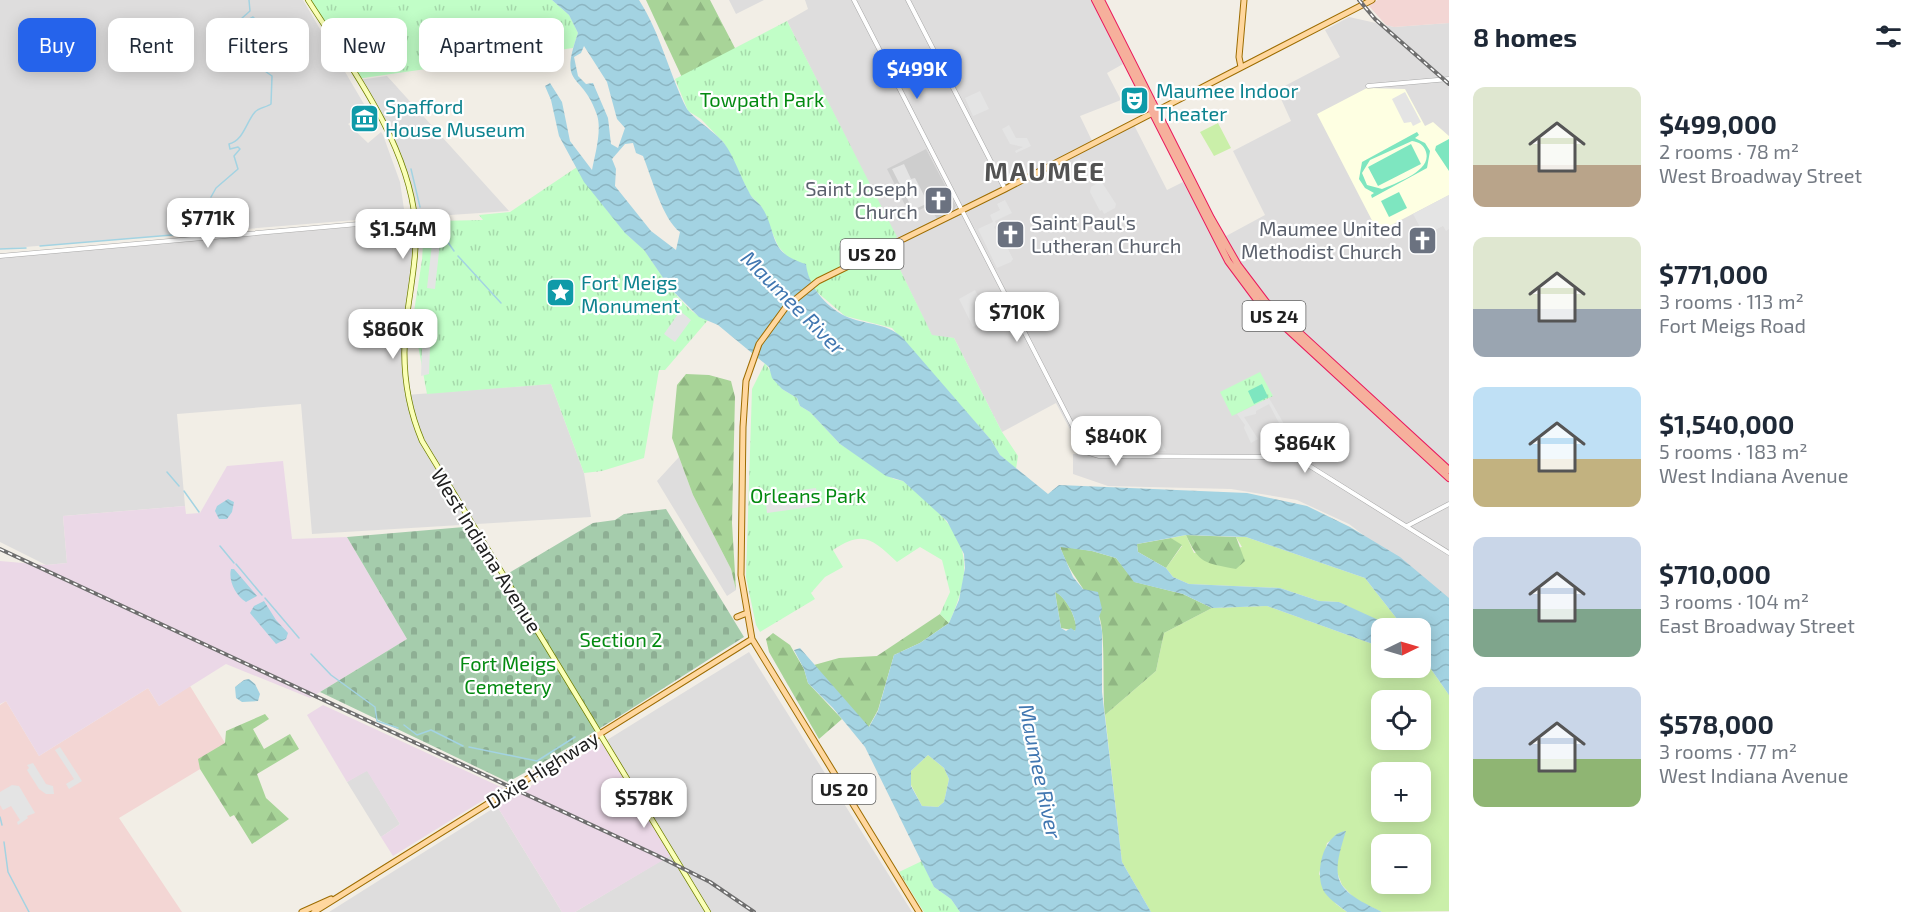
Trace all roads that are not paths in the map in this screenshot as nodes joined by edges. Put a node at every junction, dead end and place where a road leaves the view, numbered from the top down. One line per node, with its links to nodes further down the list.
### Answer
1 (308, 0): 14 (main road, West Indiana Avenue)
2 (854, 0): 13 (street)
3 (908, 0): 12 (street)
4 (1095, 0): 11 (highway, US 24)
5 (1101, 0): 11 (highway, US 24)
6 (1244, 0): 8 (main road)
7 (1372, 0): 8 (main road, US 20)
8 (1241, 67): 11 (main road, US 20)
9 (1449, 79): 10 (street)
10 (1368, 86)
11 (1155, 111): 12 (main road, US 20); 16 (highway, US 24); 17 (highway, US 24)
12 (1005, 189): 13 (main road, US 20)
13 (961, 210): 19 (street); 21 (main road, US 20)
14 (415, 219): 15 (street); 24 (main road, West Indiana Avenue)
15 (0, 256)
16 (1449, 470)
17 (1449, 478)
18 (1449, 504): 19 (street)
19 (1407, 526): 20 (street)
20 (1449, 554)
21 (747, 613): 22 (main road); 23 (main road, US 20)
22 (737, 617)
23 (752, 639): 24 (main road, Dixie Highway); 29 (main road, US 20)
24 (599, 734): 25 (main road, Dixie Highway); 28 (main road, West Indiana Avenue)
25 (331, 899): 26 (main road, Dixie Highway); 27 (main road, Dixie Highway)
26 (302, 912)
27 (314, 912)
28 (708, 912)
29 (919, 912)

